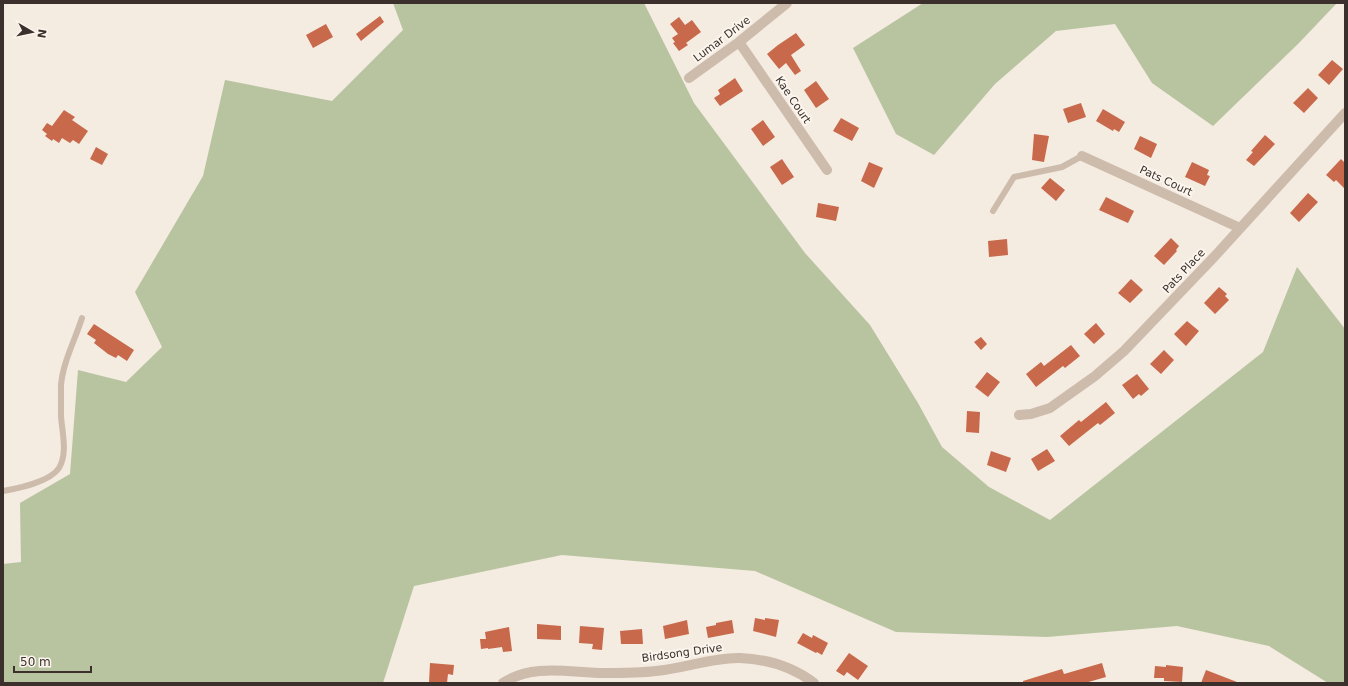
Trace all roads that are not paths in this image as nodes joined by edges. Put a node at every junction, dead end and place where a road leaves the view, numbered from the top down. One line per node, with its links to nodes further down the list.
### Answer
1 (787, 3): 2 (street, Lumar Drive)
2 (739, 42): 3 (street, Lumar Drive); 6 (street, Kae Court)
3 (689, 78)
4 (1345, 113): 8 (street, Pats Place)
5 (1082, 156): 7 (lane); 8 (street, Pats Court)
6 (827, 170)
7 (993, 211)
8 (1240, 228): 10 (street, Pats Place)
9 (82, 318): 11 (lane)
10 (1019, 415)
11 (3, 491)
12 (503, 683): 13 (street, Birdsong Drive)
13 (814, 683)

